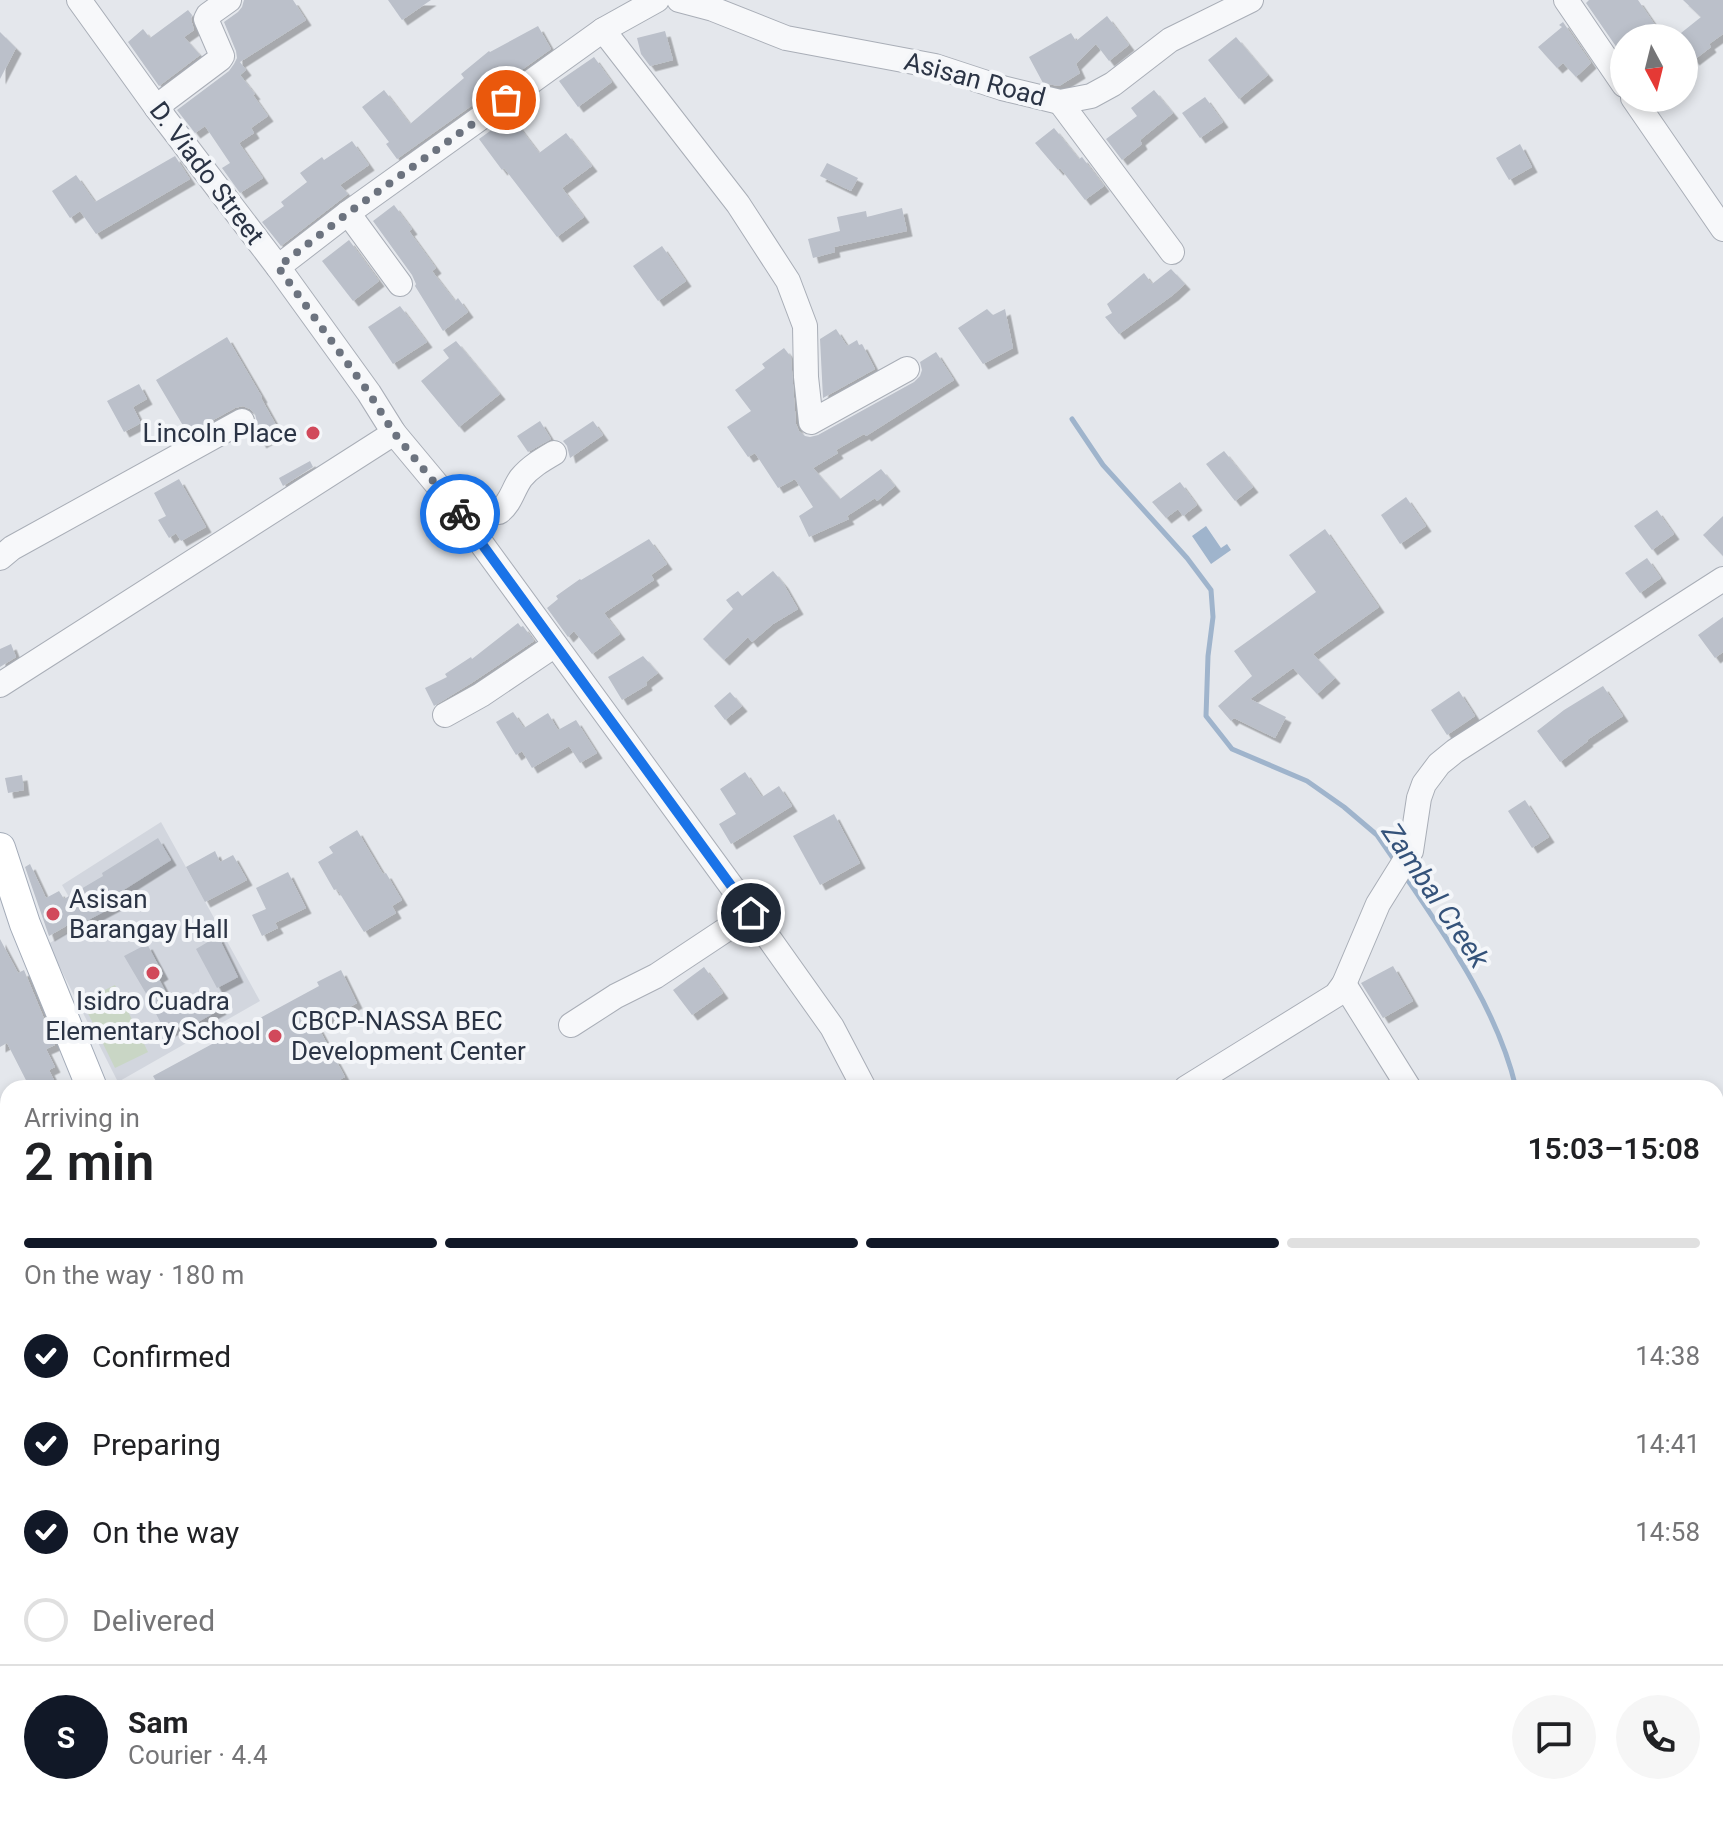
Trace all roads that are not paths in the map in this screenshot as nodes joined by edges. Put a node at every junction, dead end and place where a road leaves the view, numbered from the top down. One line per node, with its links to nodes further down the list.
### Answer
1 (229, 0): 10 (street)
2 (657, 0): 7 (street)
3 (679, 0): 9 (street, Asisan Road)
4 (1251, 0): 9 (street, Asisan Road)
5 (1566, 0): 8 (street)
6 (90, 4): 10 (street, D. Viado Street)
7 (603, 30): 12 (street); 17 (street)
8 (1610, 64)
9 (1060, 102): 14 (street)
10 (156, 107): 15 (street, D. Viado Street)
11 (1643, 112): 13 (street)
12 (348, 213): 15 (street); 16 (street)
13 (1723, 229)
14 (1172, 252)
15 (278, 267): 19 (street, D. Viado Street)
16 (400, 284)
17 (907, 369)
18 (242, 421): 22 (street)
19 (394, 433): 21 (street, D. Viado Street); 25 (street)
20 (554, 453): 21 (street)
21 (449, 499): 24 (street, D. Viado Street)
22 (0, 558)
23 (1723, 579): 29 (street)
24 (555, 645): 26 (street); 28 (street, D. Viado Street)
25 (0, 685)
26 (445, 715)
27 (0, 848): 31 (main road)
28 (751, 913): 30 (street); 32 (street, D. Viado Street)
29 (1344, 984): 33 (street); 34 (street)
30 (571, 1025)
31 (89, 1080)
32 (860, 1080)
33 (1199, 1080)
34 (1404, 1080)

